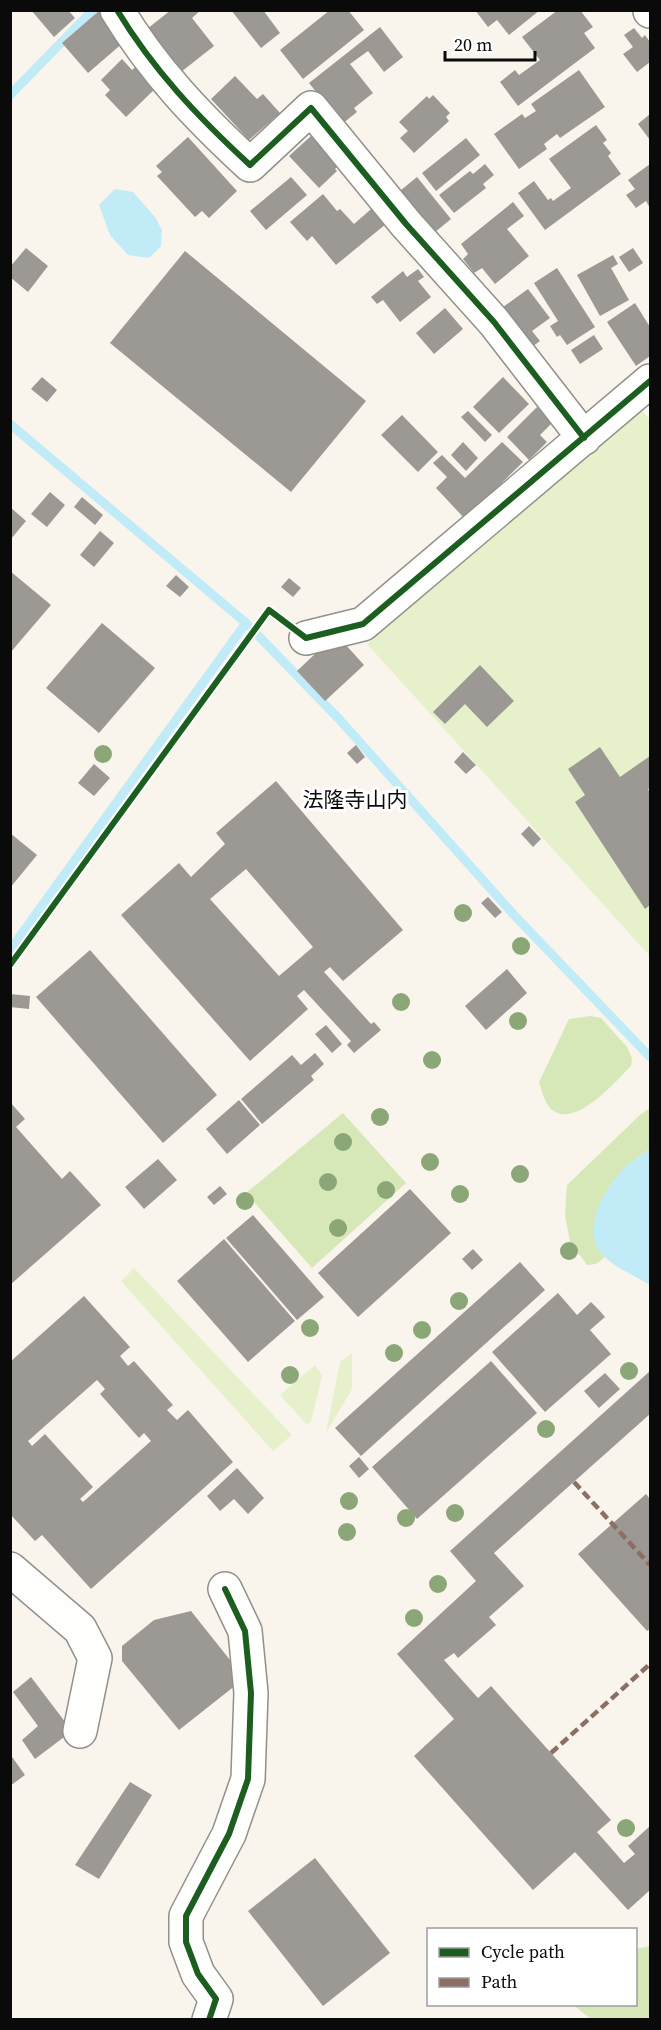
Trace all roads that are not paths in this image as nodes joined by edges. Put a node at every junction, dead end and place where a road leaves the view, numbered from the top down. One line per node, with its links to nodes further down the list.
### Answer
1 (117, 10): 3 (street)
2 (649, 385): 3 (street)
3 (584, 438): 4 (street)
4 (306, 638)
5 (10, 1569): 7 (street)
6 (225, 1589): 8 (street)
7 (80, 1731)
8 (220, 2013)

